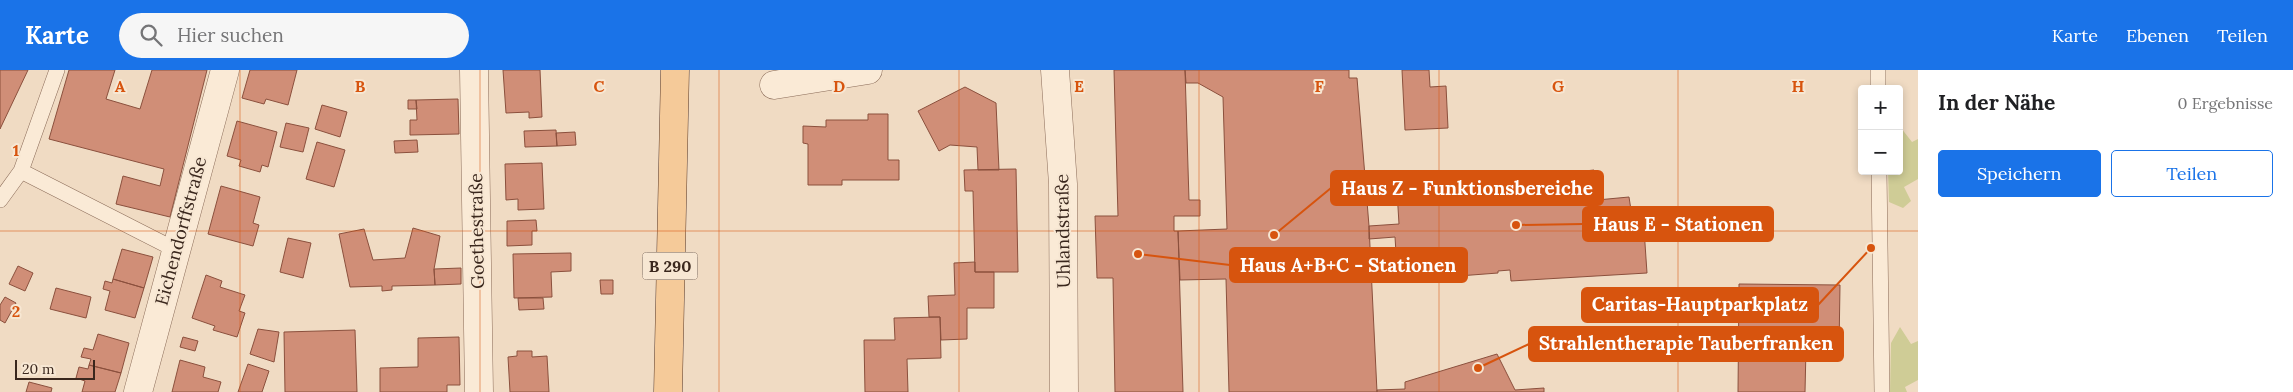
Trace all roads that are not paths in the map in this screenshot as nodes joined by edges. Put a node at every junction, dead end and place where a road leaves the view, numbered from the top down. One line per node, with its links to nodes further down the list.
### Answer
1 (57, 70): 10 (lane)
2 (225, 70): 13 (street, Eichendorffstraße)
3 (474, 70): 15 (street, Goethestraße)
4 (675, 70): 16 (main road, B 290)
5 (868, 70): 8 (street)
6 (1055, 70): 17 (street, Uhlandstraße)
7 (1878, 70): 9 (lane)
8 (774, 85)
9 (1878, 85)
10 (21, 171): 12 (lane); 13 (lane)
11 (1879, 175): 18 (lane)
12 (0, 200)
13 (176, 250): 14 (street, Eichendorffstraße)
14 (138, 392)
15 (479, 392)
16 (668, 392)
17 (1064, 392)
18 (1882, 392)

